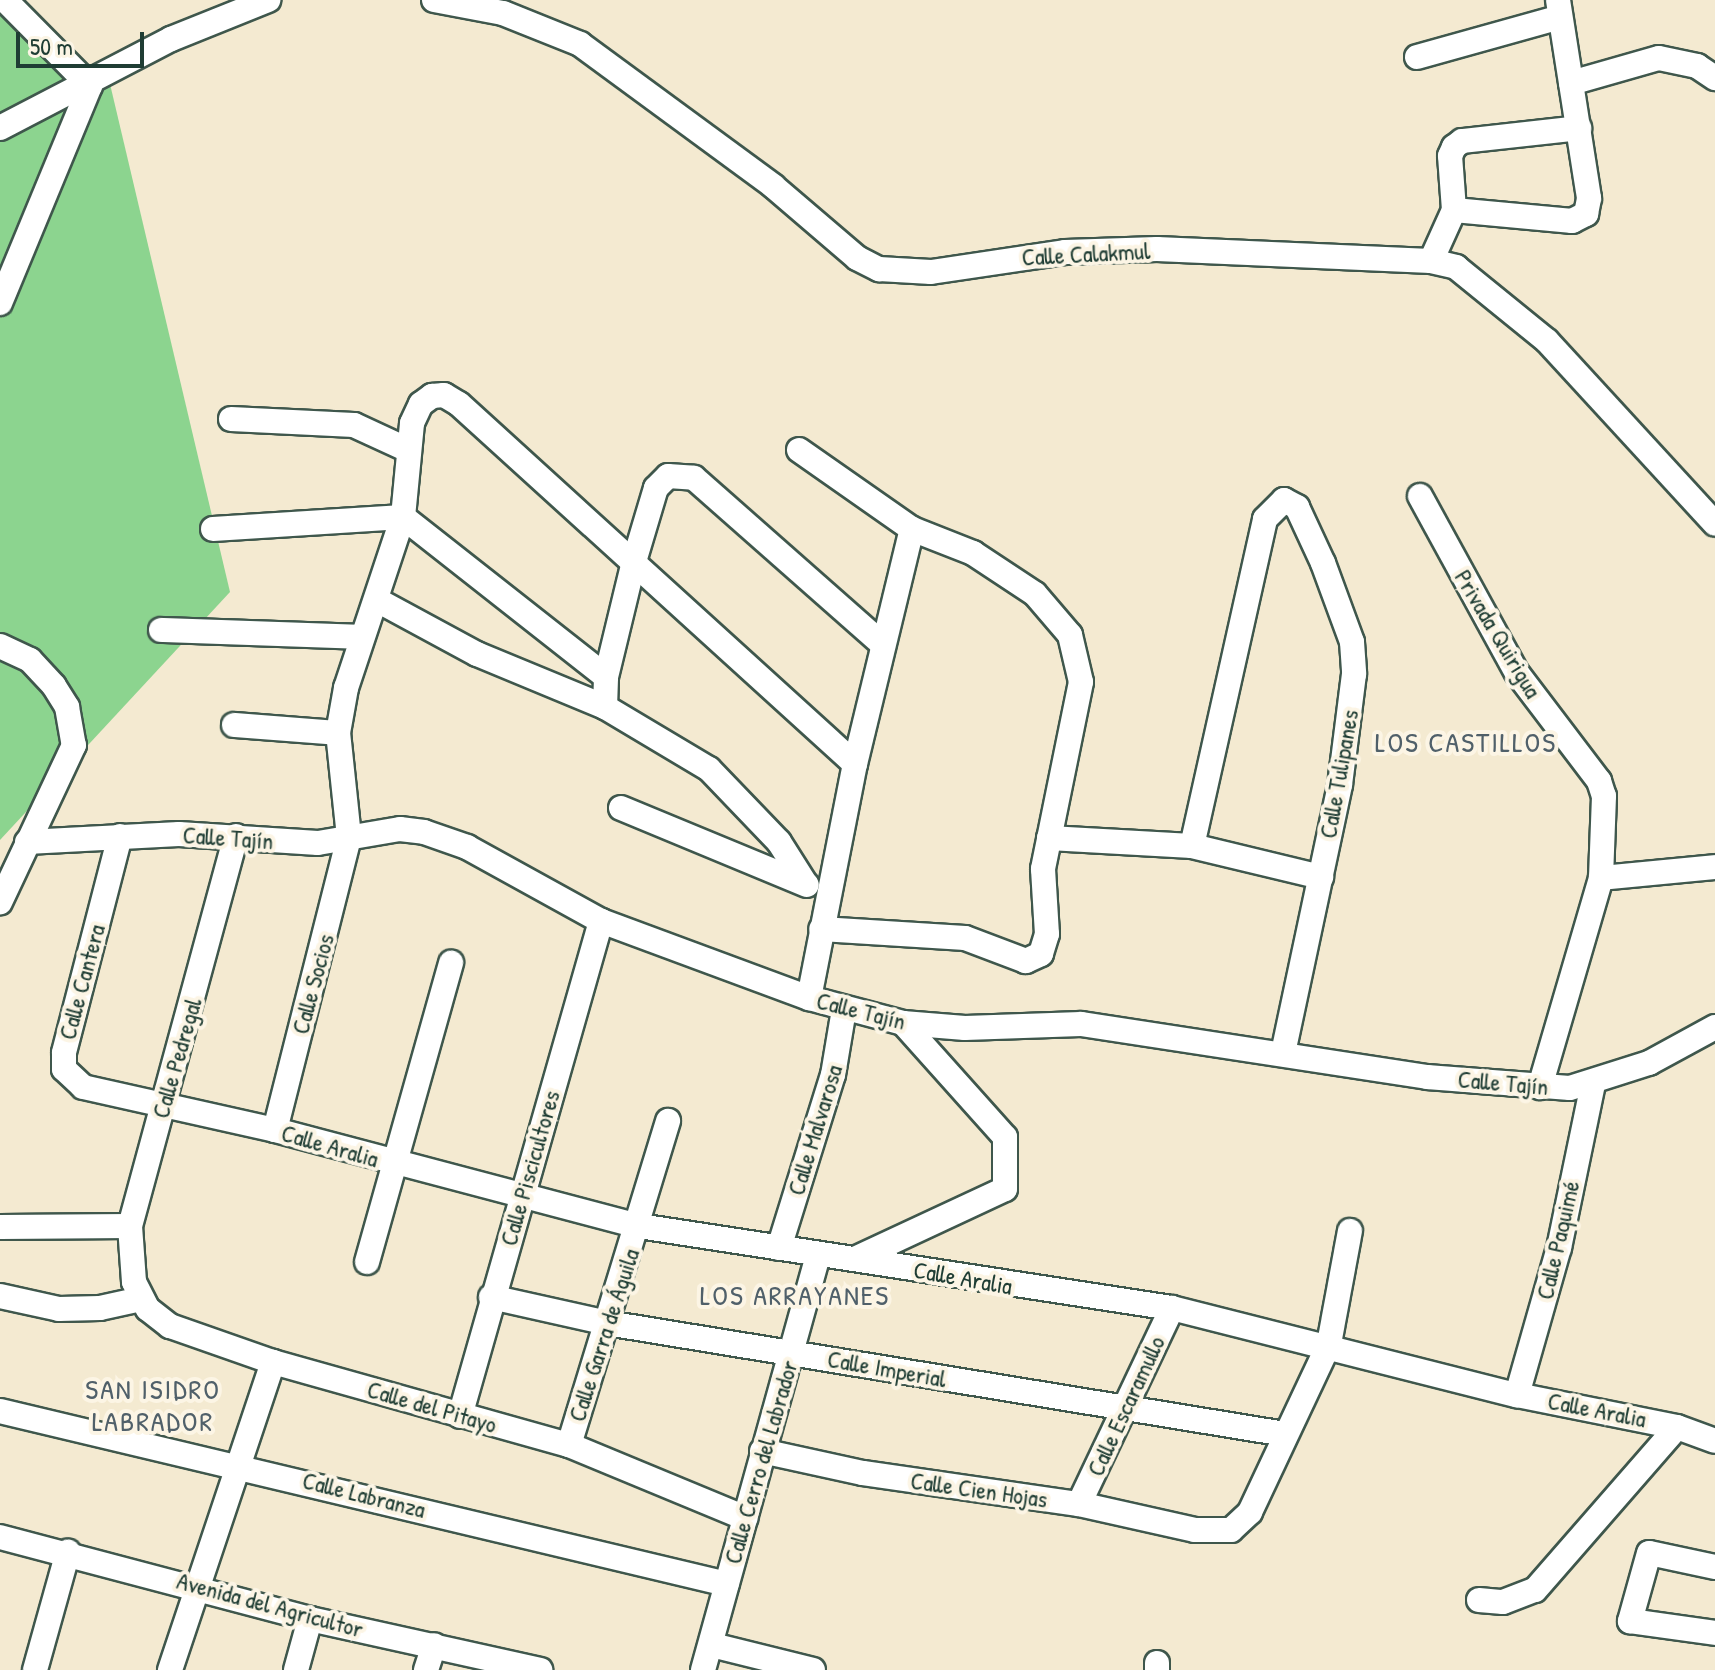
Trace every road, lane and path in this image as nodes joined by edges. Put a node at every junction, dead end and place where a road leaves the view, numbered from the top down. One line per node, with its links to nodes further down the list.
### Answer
1 (5, 0): 8 (street)
2 (268, 0): 8 (street)
3 (434, 0): 12 (street, Calle Calakmul)
4 (1559, 8): 5 (street); 7 (street)
5 (1417, 57)
6 (1715, 78): 7 (street)
7 (1571, 83): 10 (street)
8 (90, 86): 9 (street); 13 (street)
9 (0, 128)
10 (1579, 128): 11 (street); 11 (street)
11 (1454, 210): 12 (street)
12 (1431, 261): 19 (street, Calle Calakmul)
13 (0, 303)
14 (231, 419): 15 (street)
15 (408, 450): 18 (street); 22 (street)
16 (799, 450): 21 (street)
17 (1420, 496): 42 (street, Privada Quirigua)
18 (403, 517): 20 (street); 23 (street); 28 (street)
19 (1715, 524)
20 (213, 529)
21 (912, 529): 26 (street); 37 (street)
22 (633, 565): 26 (street); 28 (street); 32 (street)
23 (377, 600): 25 (street); 29 (street)
24 (161, 630): 25 (street)
25 (360, 637): 31 (street)
26 (882, 644): 32 (street)
27 (0, 646): 38 (street)
28 (606, 677): 29 (street)
29 (605, 707): 43 (street)
30 (234, 725): 31 (street)
31 (338, 733): 36 (street)
32 (855, 764): 44 (street)
33 (621, 808): 43 (street)
34 (120, 836): 35 (street, Calle Tajín); 38 (street, Calle Tajín); 56 (street, Calle Cantera)
35 (236, 836): 36 (street, Calle Tajín); 56 (street, Calle Pedregal)
36 (349, 837): 46 (street, Calle Tajín); 58 (street, Calle Socios)
37 (1049, 838): 39 (street); 47 (street)
38 (27, 842): 45 (street)
39 (1192, 846): 41 (street); 41 (street, Calle Tulipanes)
40 (1715, 867): 42 (street)
41 (1321, 877): 53 (street, Calle Tulipanes)
42 (1601, 878): 55 (street, Privada Quirigua)
43 (805, 883): 44 (street)
44 (828, 895): 47 (street)
45 (0, 902)
46 (601, 921): 49 (street, Calle Tajín); 60 (street, Calle Piscicultores)
47 (821, 929): 49 (street)
48 (451, 963): 59 (street)
49 (809, 998): 50 (street, Calle Tajín)
50 (844, 1009): 51 (street, Calle Tajín); 65 (street, Calle Malvarosa)
51 (903, 1023): 53 (street, Calle Tajín); 67 (street)
52 (1715, 1027): 54 (street, Calle Tajín)
53 (1283, 1054): 55 (street, Calle Tajín)
54 (1593, 1084): 55 (street, Calle Tajín); 77 (street, Calle Paquimé)
55 (1540, 1087)
56 (164, 1107): 58 (street, Calle Aralia); 61 (street, Calle Pedregal)
57 (668, 1121): 62 (street, Calle Garra de Águila)
58 (275, 1130): 59 (street, Calle Aralia)
59 (396, 1165): 60 (street, Calle Aralia); 68 (street)
60 (522, 1199): 62 (street, Calle Aralia); 71 (street, Calle Piscicultores)
61 (130, 1226): 63 (street); 69 (street, Calle Pedregal)
62 (639, 1226): 65 (street, Calle Aralia); 73 (street, Calle Garra de Águila)
63 (0, 1227)
64 (1350, 1231): 74 (street)
65 (779, 1248): 66 (street, Calle Aralia)
66 (818, 1254): 67 (street, Calle Aralia); 75 (street, Calle Cerro del Labrador)
67 (857, 1258): 72 (street, Calle Aralia)
68 (367, 1262)
69 (138, 1290): 70 (street); 76 (street, Calle del Pitayo)
70 (0, 1296)
71 (491, 1297): 73 (street, Calle Imperial); 80 (street, Calle Piscicultores)
72 (1172, 1308): 74 (street, Calle Aralia); 78 (street, Calle Escaramullo)
73 (607, 1323): 75 (street, Calle Imperial); 84 (street, Calle Garra de Águila)
74 (1329, 1344): 77 (street, Calle Aralia); 82 (street)
75 (792, 1353): 78 (street, Calle Imperial); 85 (street, Calle Cerro del Labrador)
76 (273, 1362): 80 (street, Calle del Pitayo); 86 (street)
77 (1517, 1395): 81 (street, Calle Aralia)
78 (1127, 1409): 82 (street, Calle Imperial); 87 (street, Calle Escaramullo)
79 (0, 1411): 86 (street, Calle Labranza)
80 (460, 1416): 84 (street, Calle del Pitayo)
81 (1677, 1427): 83 (street, Calle Aralia); 94 (street)
82 (1285, 1434): 87 (street, Calle Cien Hojas)
83 (1715, 1441)
84 (569, 1445): 88 (street, Calle del Pitayo)
85 (762, 1451): 87 (street, Calle Cien Hojas); 88 (street, Calle Cerro del Labrador)
86 (240, 1465): 92 (street, Calle Labranza); 93 (street)
87 (1079, 1504)
88 (745, 1518): 92 (street, Calle Cerro del Labrador)
89 (0, 1537): 90 (street, Avenida del Agricultor)
90 (68, 1552): 93 (street, Avenida del Agricultor); 99 (street)
91 (1715, 1567): 96 (street)
92 (727, 1584): 98 (street, Calle Cerro del Labrador)
93 (195, 1585): 95 (street, Avenida del Agricultor); 100 (street)
94 (1479, 1600)
95 (310, 1619): 97 (street, Avenida del Agricultor); 101 (street)
96 (1715, 1633)
97 (434, 1645): 102 (street); 103 (street, Avenida del Agricultor)
98 (712, 1645): 104 (street, Calle Cerro del Labrador); 105 (street)
99 (35, 1670)
100 (170, 1670)
101 (296, 1670)
102 (426, 1670)
103 (540, 1670)
104 (703, 1670)
105 (813, 1670)

